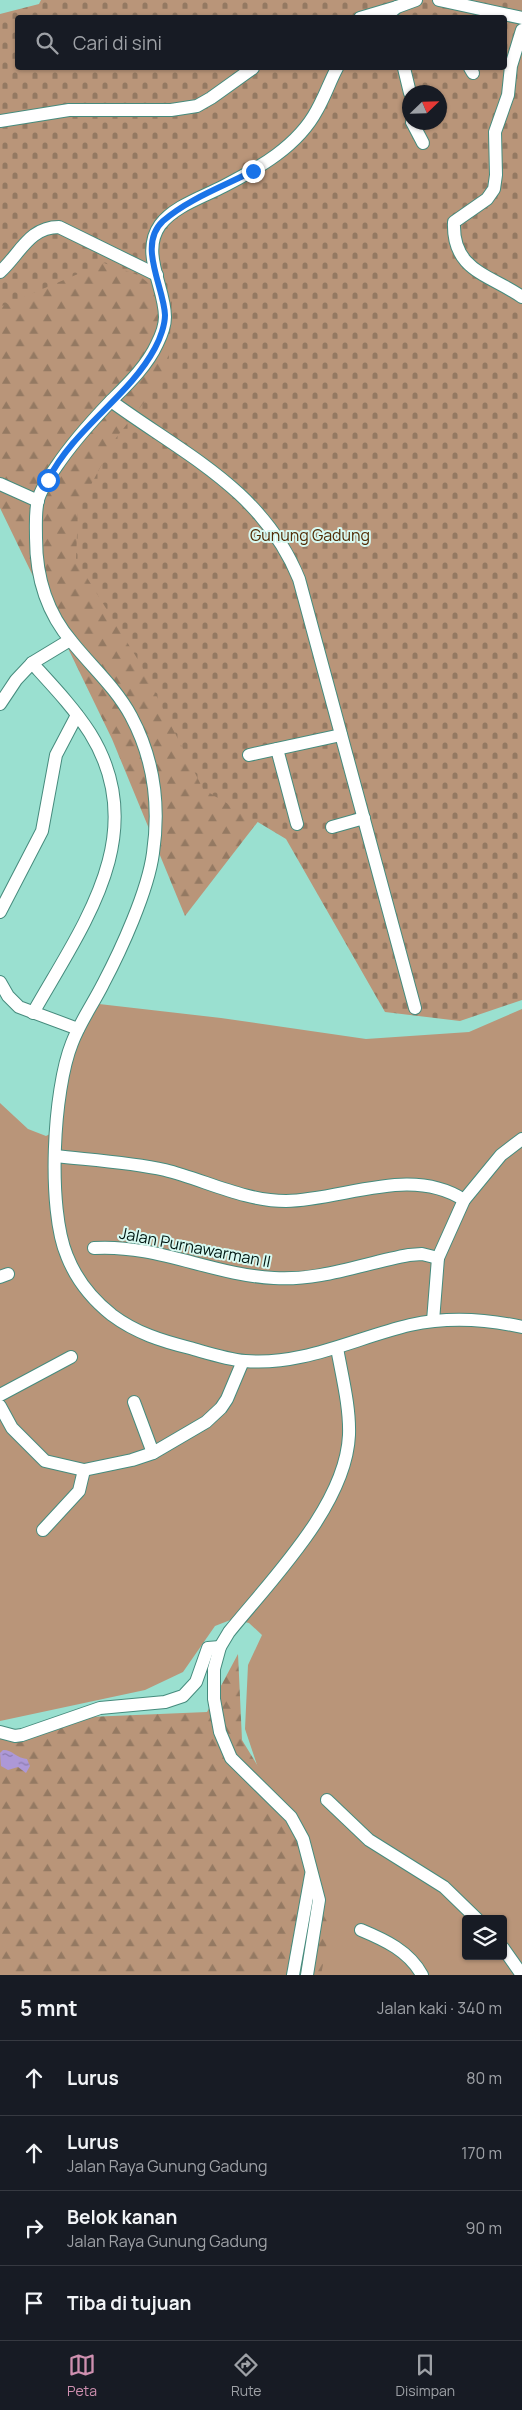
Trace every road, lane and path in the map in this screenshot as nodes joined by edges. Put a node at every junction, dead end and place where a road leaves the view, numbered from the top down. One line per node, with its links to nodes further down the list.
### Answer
1 (416, 0): 3 (street)
2 (439, 0): 4 (street)
3 (396, 7): 5 (street); 6 (street)
4 (465, 12): 7 (street)
5 (370, 15)
6 (388, 15)
7 (494, 15)
8 (507, 16): 9 (street)
9 (522, 18)
10 (522, 30): 20 (street)
11 (250, 70): 15 (street)
12 (336, 70): 19 (street)
13 (404, 70): 14 (street)
14 (408, 85)
15 (0, 121)
16 (416, 130): 17 (street)
17 (423, 143)
18 (0, 272): 19 (street)
19 (157, 276): 21 (street)
20 (522, 297)
21 (111, 401): 23 (street); 28 (street)
22 (0, 484): 23 (street)
23 (38, 502): 24 (street)
24 (70, 640): 25 (street); 38 (street)
25 (32, 662): 26 (street); 27 (street)
26 (0, 704)
27 (77, 715): 34 (street); 37 (street)
28 (341, 735): 29 (street); 31 (street)
29 (277, 749): 30 (street); 32 (street)
30 (249, 755)
31 (364, 818): 33 (street); 36 (street)
32 (297, 824)
33 (332, 827)
34 (0, 912)
35 (0, 982): 37 (street)
36 (415, 1008)
37 (32, 1013): 38 (street)
38 (78, 1030): 40 (street)
39 (522, 1139): 41 (street)
40 (55, 1156): 41 (street); 48 (street)
41 (464, 1200): 43 (street)
42 (94, 1248): 43 (street, Jalan Purnawarman II)
43 (438, 1258): 44 (street)
44 (433, 1321): 45 (street); 46 (street)
45 (522, 1327)
46 (337, 1348): 48 (street); 55 (street)
47 (71, 1357): 49 (street)
48 (243, 1361): 52 (street)
49 (0, 1395)
50 (134, 1402): 52 (street)
51 (0, 1406): 53 (street)
52 (153, 1453): 53 (street)
53 (84, 1470): 54 (street)
54 (44, 1530)
55 (220, 1647): 56 (street); 58 (street)
56 (0, 1732)
57 (328, 1800): 59 (street)
58 (311, 1875): 62 (street); 63 (street)
59 (473, 1915)
60 (360, 1930): 64 (street)
61 (507, 1954): 65 (street)
62 (293, 1975)
63 (307, 1975)
64 (422, 1975)
65 (522, 1975)

